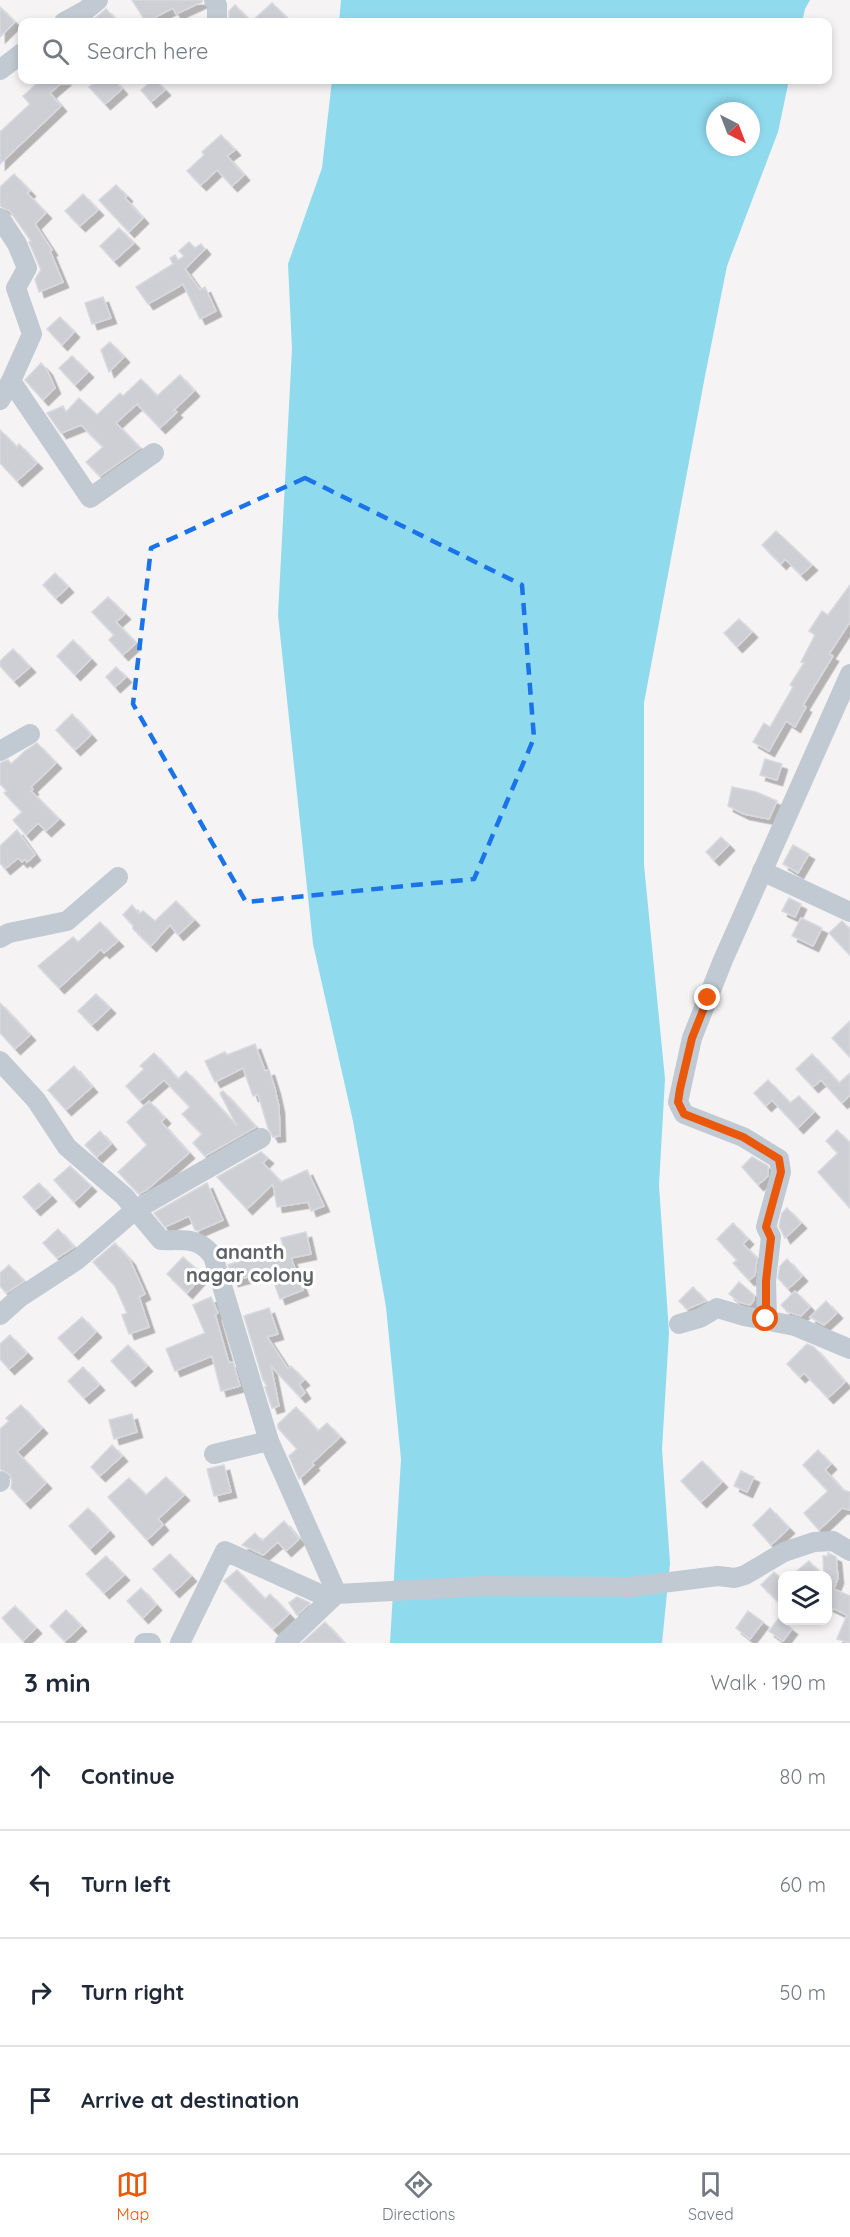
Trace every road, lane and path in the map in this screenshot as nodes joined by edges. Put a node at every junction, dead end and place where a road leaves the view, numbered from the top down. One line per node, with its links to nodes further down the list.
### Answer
1 (98, 0): 2 (street)
2 (71, 18)
3 (18, 56): 4 (street)
4 (0, 70)
5 (0, 218): 6 (street)
6 (11, 381): 7 (street); 8 (street)
7 (0, 400)
8 (154, 453)
9 (850, 674): 12 (street)
10 (30, 734): 11 (street)
11 (0, 751)
12 (762, 871): 14 (street); 20 (street)
13 (118, 877): 15 (street)
14 (850, 912)
15 (0, 938)
16 (0, 1061): 18 (street)
17 (261, 1138): 18 (street)
18 (135, 1210): 19 (street); 23 (street)
19 (0, 1315)
20 (766, 1319): 21 (street); 22 (street)
21 (678, 1324)
22 (850, 1349)
23 (269, 1441): 24 (street); 26 (street)
24 (214, 1454)
25 (850, 1549): 26 (street)
26 (334, 1597): 29 (street); 30 (street)
27 (144, 1643): 28 (street)
28 (152, 1643)
29 (180, 1643)
30 (285, 1643)

